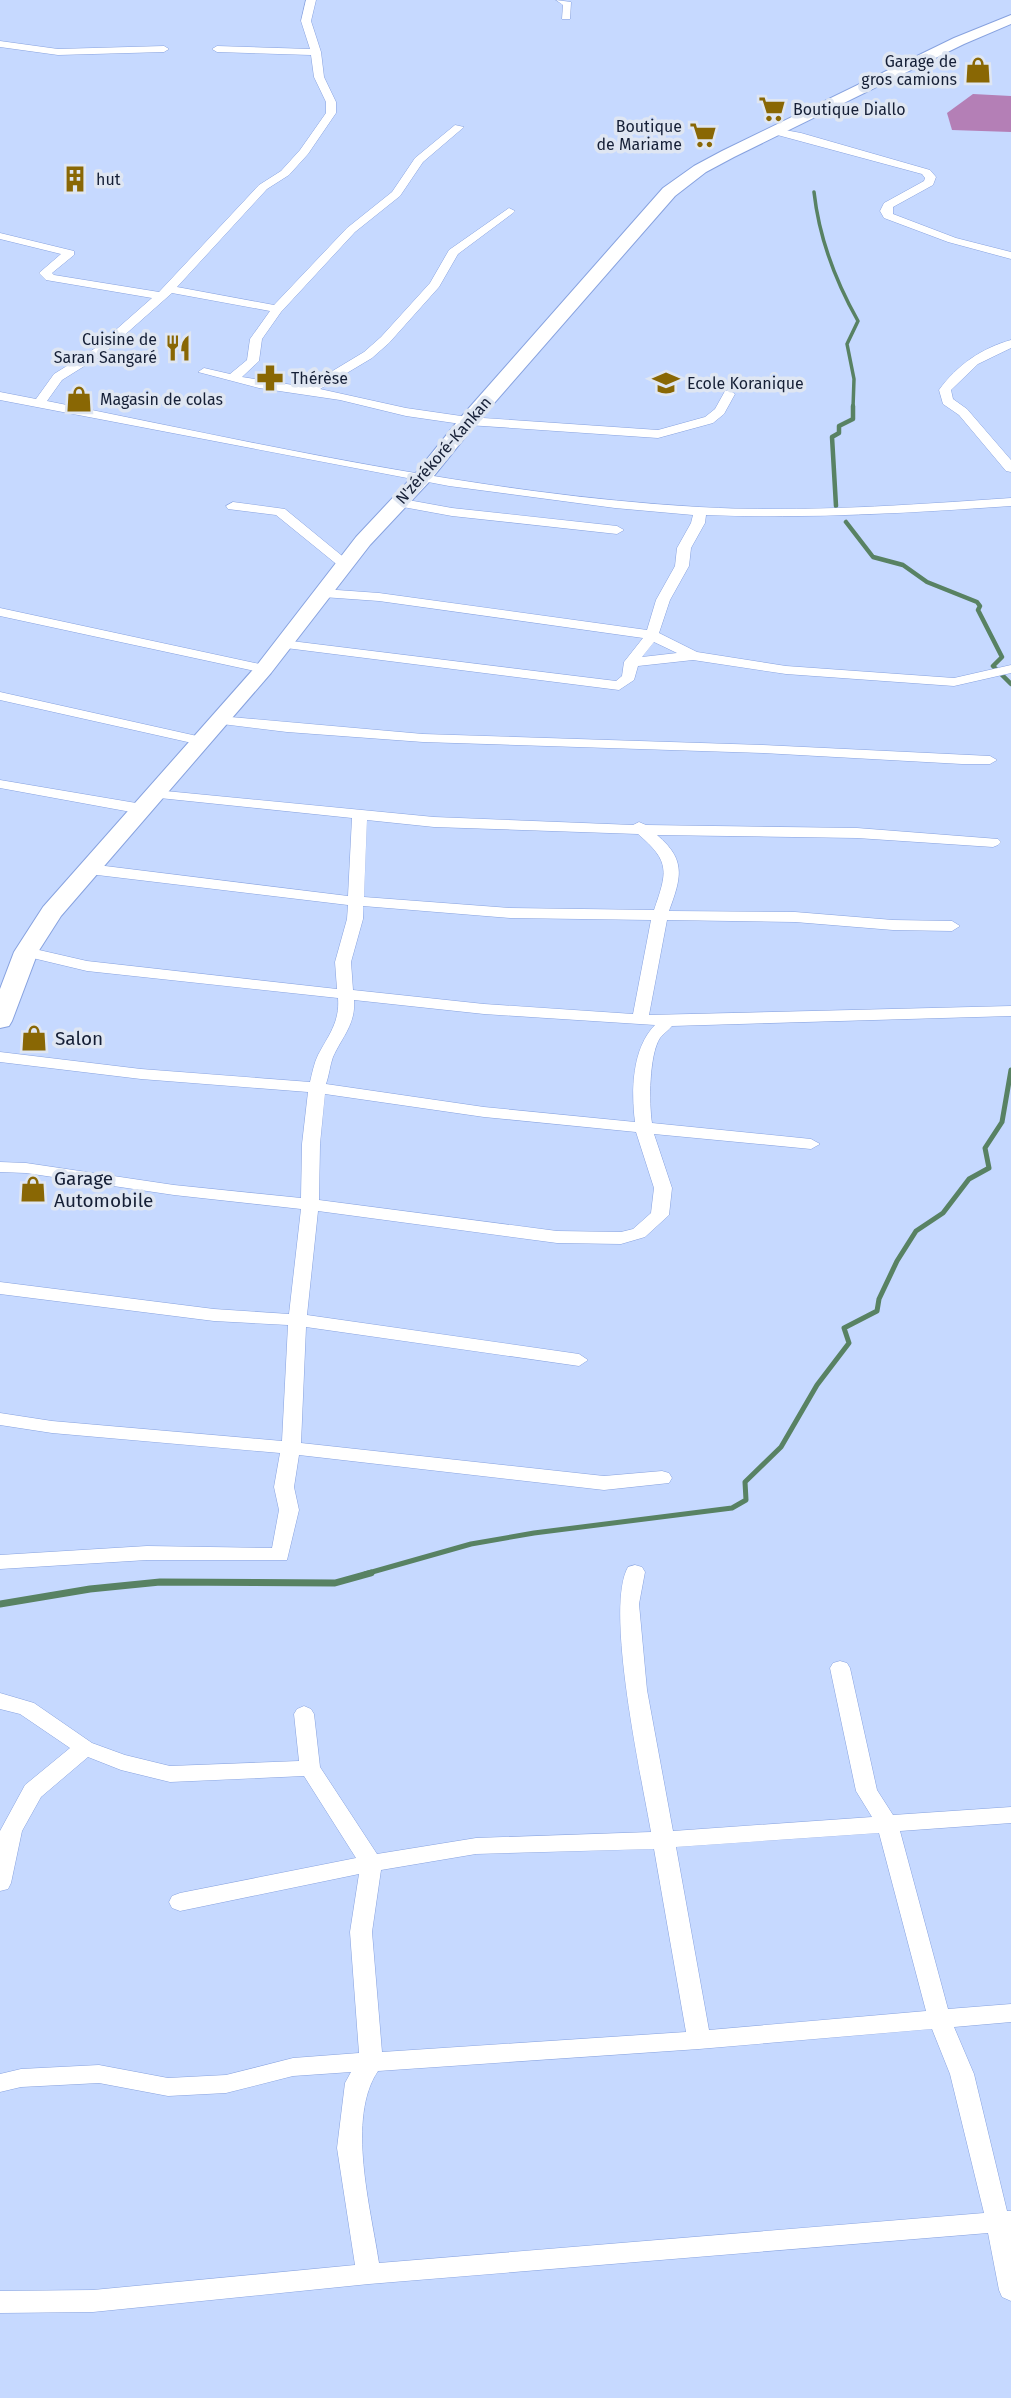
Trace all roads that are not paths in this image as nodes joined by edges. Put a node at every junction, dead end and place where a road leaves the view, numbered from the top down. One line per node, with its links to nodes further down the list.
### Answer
1 (311, 0): 8 (street)
2 (561, 0): 3 (street)
3 (566, 17)
4 (1011, 19): 10 (highway, N'zérékoré-Kankan)
5 (0, 44): 6 (street)
6 (164, 49)
7 (216, 49): 8 (street)
8 (316, 52): 14 (street)
9 (459, 127): 15 (street)
10 (774, 131): 13 (street); 23 (highway, N'zérékoré-Kankan)
11 (509, 211): 19 (street)
12 (0, 236): 14 (street)
13 (1011, 256)
14 (165, 292): 15 (street); 22 (street)
15 (277, 309): 18 (street)
16 (1011, 344): 24 (street)
17 (204, 372): 18 (street)
18 (233, 378): 19 (street)
19 (307, 392): 23 (street)
20 (729, 394): 23 (street)
21 (0, 396): 22 (street)
22 (39, 403): 25 (street)
23 (468, 421): 25 (highway, N'zérékoré-Kankan)
24 (1011, 468)
25 (422, 478): 26 (highway, N'zérékoré-Kankan); 29 (street)
26 (397, 502): 30 (street); 31 (highway, N'zérékoré-Kankan)
27 (1011, 502): 29 (street)
28 (233, 506): 31 (street)
29 (701, 511): 34 (street)
30 (617, 530)
31 (345, 564): 32 (highway, N'zérékoré-Kankan)
32 (323, 593): 34 (street); 35 (highway, N'zérékoré-Kankan)
33 (0, 612): 38 (street)
34 (652, 635): 36 (street); 37 (street)
35 (283, 644): 37 (street); 38 (highway, N'zérékoré-Kankan)
36 (693, 656): 37 (street); 39 (street)
37 (631, 662)
38 (264, 669): 41 (highway, N'zérékoré-Kankan)
39 (1011, 669)
40 (0, 696): 42 (street)
41 (219, 720): 42 (highway, N'zérékoré-Kankan); 43 (street)
42 (201, 741): 45 (highway, N'zérékoré-Kankan)
43 (990, 760)
44 (0, 784): 46 (street)
45 (155, 794): 46 (highway, N'zérékoré-Kankan); 47 (street)
46 (142, 809): 50 (highway, N'zérékoré-Kankan)
47 (360, 813): 48 (street); 51 (street)
48 (639, 827): 49 (street); 52 (street)
49 (993, 842)
50 (89, 869): 51 (street); 54 (highway, N'zérékoré-Kankan)
51 (356, 901): 52 (street); 55 (street)
52 (660, 914): 53 (street); 57 (street)
53 (952, 926)
54 (26, 952): 55 (street); 58 (highway, N'zérékoré-Kankan)
55 (348, 995): 57 (street); 61 (street)
56 (1011, 1011): 59 (street)
57 (640, 1018): 59 (street)
58 (0, 1021)
59 (668, 1021): 62 (street)
60 (0, 1057): 61 (street)
61 (317, 1087): 62 (street); 65 (street)
62 (644, 1129): 63 (street); 65 (street)
63 (811, 1144)
64 (0, 1167): 65 (street)
65 (310, 1206): 67 (street)
66 (0, 1288): 67 (street)
67 (297, 1320): 68 (street); 70 (street)
68 (579, 1360)
69 (0, 1419): 70 (street)
70 (291, 1448): 71 (street); 72 (street)
71 (662, 1478)
72 (0, 1562)
73 (635, 1572): 81 (street)
74 (840, 1668): 80 (street)
75 (0, 1701): 77 (street)
76 (304, 1714): 78 (street)
77 (85, 1748): 78 (street); 83 (street)
78 (310, 1768): 82 (street)
79 (1011, 1815): 80 (street)
80 (888, 1825): 81 (street); 86 (street)
81 (664, 1839): 82 (street); 87 (street)
82 (371, 1863): 84 (street); 88 (street)
83 (0, 1883)
84 (180, 1902)
85 (1011, 2013): 86 (street)
86 (939, 2019): 87 (street); 90 (street)
87 (699, 2040): 88 (street)
88 (371, 2062): 89 (street); 91 (street)
89 (0, 2082)
90 (1004, 2222): 91 (street); 92 (street)
91 (369, 2274): 93 (street)
92 (1011, 2290)
93 (0, 2302)

